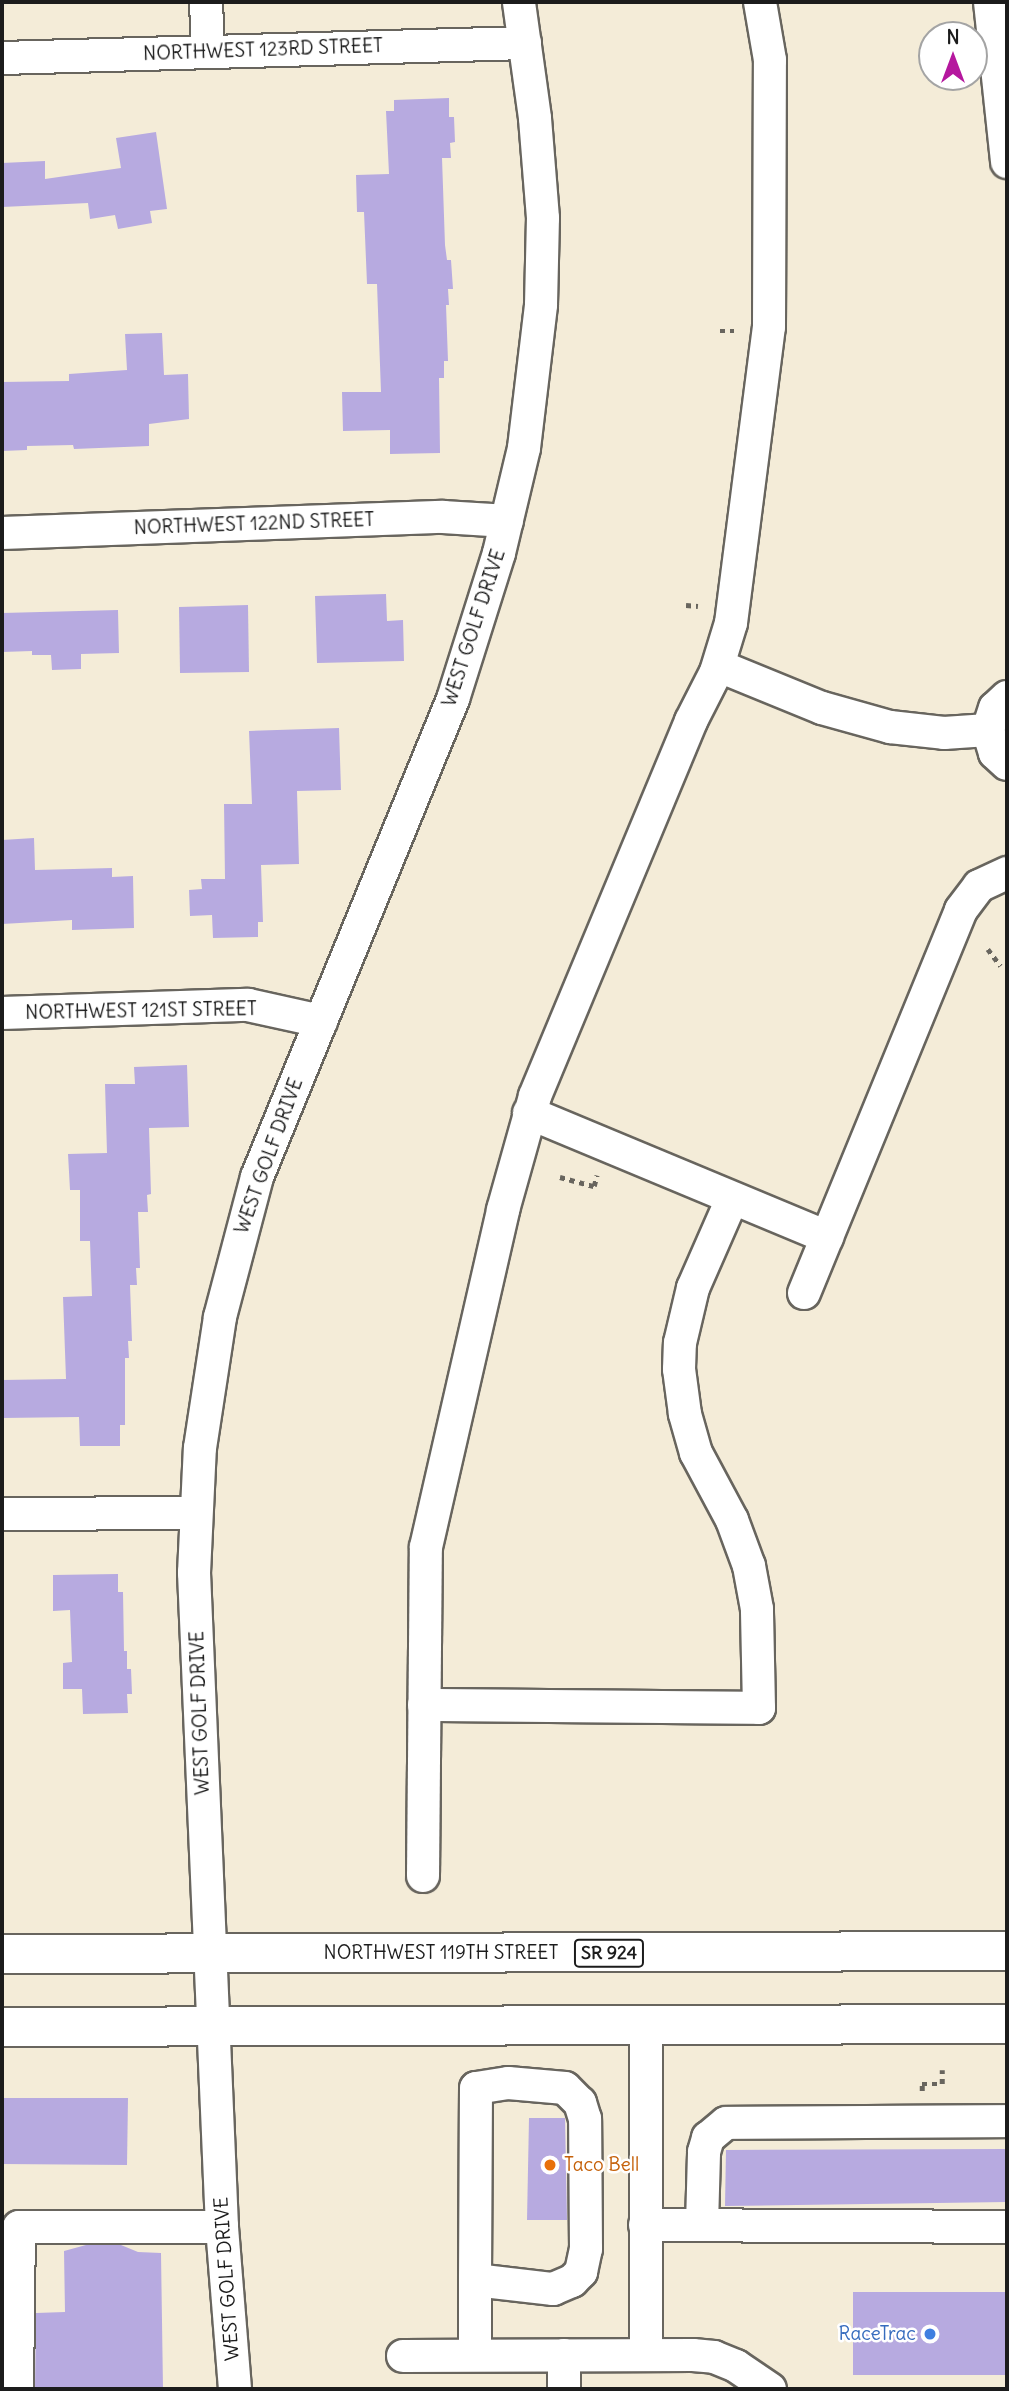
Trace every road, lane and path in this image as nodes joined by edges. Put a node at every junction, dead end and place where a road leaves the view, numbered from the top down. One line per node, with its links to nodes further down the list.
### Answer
1 (206, 2): 6 (street)
2 (519, 2): 5 (street, WEST GOLF DRIVE)
3 (760, 2): 16 (street)
4 (990, 2): 8 (street)
5 (525, 43): 6 (street, NORTHWEST 123RD STREET); 12 (street, WEST GOLF DRIVE)
6 (208, 50): 7 (street, NORTHWEST 123RD STREET)
7 (2, 58)
8 (1003, 60): 9 (street)
9 (1007, 162)
10 (720, 331): 11 (path)
11 (734, 331)
12 (507, 521): 13 (street, NORTHWEST 122ND STREET); 24 (street, WEST GOLF DRIVE)
13 (2, 533)
14 (686, 605): 15 (path)
15 (698, 606)
16 (719, 666): 18 (street); 25 (street)
17 (1007, 697): 18 (street)
18 (988, 730): 19 (street)
19 (1007, 764)
20 (1007, 873): 29 (street)
21 (988, 949): 22 (path)
22 (1001, 966)
23 (2, 1013): 24 (street, NORTHWEST 121ST STREET)
24 (321, 1021): 31 (street, WEST GOLF DRIVE)
25 (529, 1113): 28 (street); 33 (street)
26 (597, 1175): 27 (path)
27 (560, 1177)
28 (732, 1199): 29 (street); 33 (street)
29 (827, 1237): 30 (street)
30 (804, 1293)
31 (195, 1513): 32 (street); 37 (street, WEST GOLF DRIVE)
32 (2, 1514)
33 (424, 1705): 34 (street)
34 (423, 1876)
35 (1007, 1951): 37 (highway, NORTHWEST 119TH STREET / SR 924)
36 (2, 1954): 37 (highway, NORTHWEST 119TH STREET / SR 924)
37 (210, 1954): 41 (street, WEST GOLF DRIVE)
38 (1007, 2024): 39 (highway)
39 (646, 2025): 41 (highway); 43 (street)
40 (2, 2027): 41 (highway)
41 (216, 2027): 45 (street, WEST GOLF DRIVE)
42 (1007, 2121): 44 (street)
43 (645, 2225): 44 (street); 51 (street)
44 (702, 2225): 46 (street)
45 (222, 2227): 47 (street); 54 (street, WEST GOLF DRIVE)
46 (1007, 2227)
47 (10, 2242): 53 (street)
48 (475, 2280): 48 (street); 49 (street)
49 (475, 2355): 50 (street); 52 (street)
50 (565, 2355): 51 (street); 55 (street)
51 (646, 2355): 56 (street)
52 (403, 2356)
53 (18, 2389)
54 (235, 2389)
55 (564, 2389)
56 (770, 2389)

